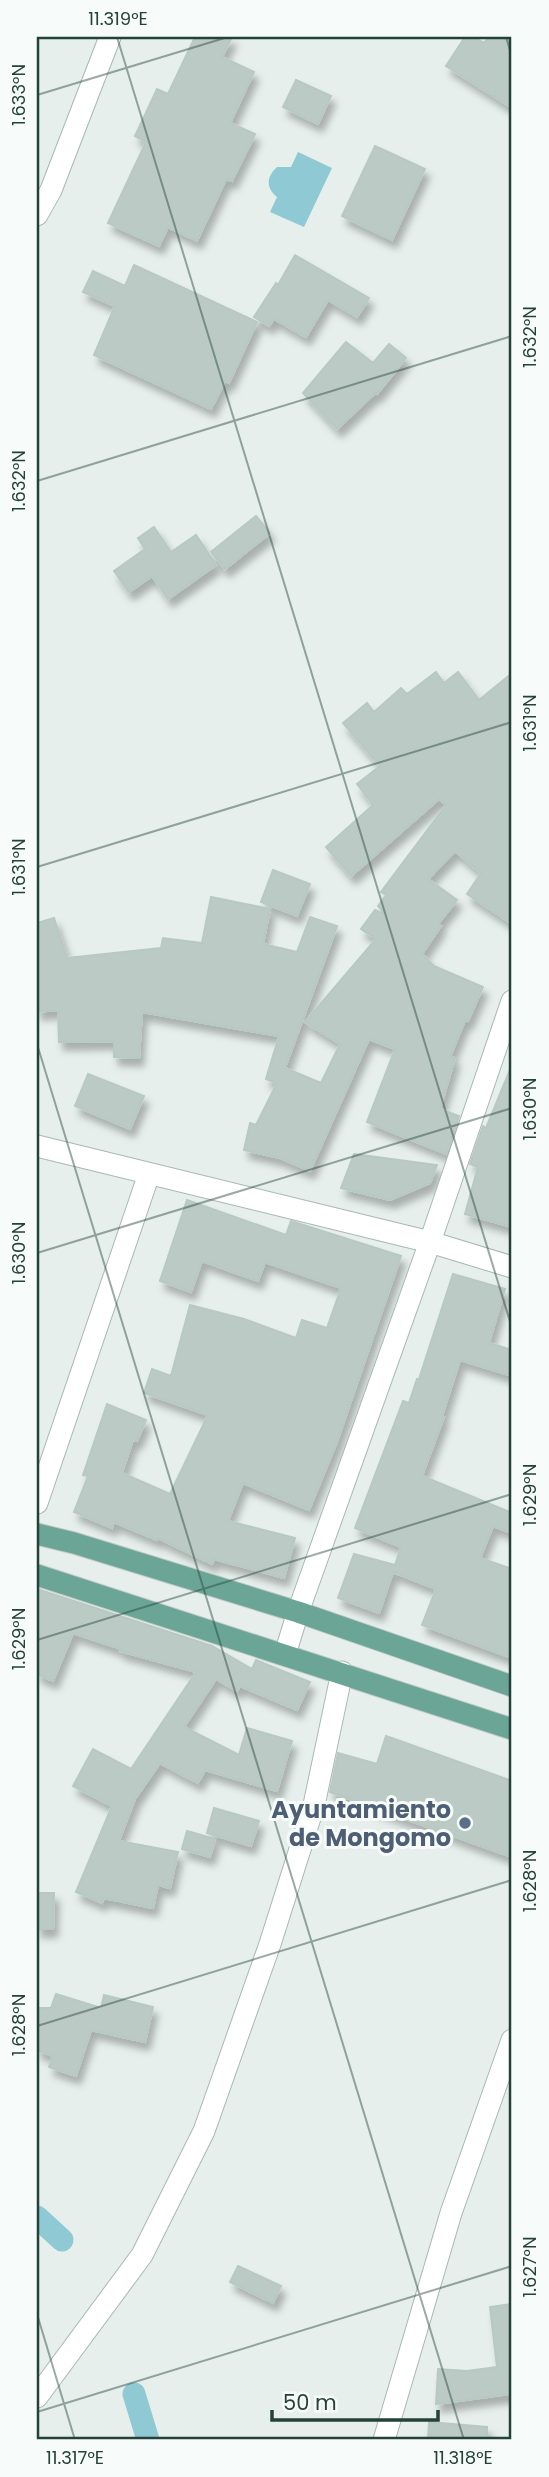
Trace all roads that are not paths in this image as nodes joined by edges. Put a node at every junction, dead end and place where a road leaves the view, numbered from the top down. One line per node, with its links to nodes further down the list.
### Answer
1 (110, 37): 2 (street)
2 (37, 215)
3 (512, 1001): 6 (street)
4 (37, 1146): 5 (street)
5 (149, 1174): 6 (street); 8 (street)
6 (430, 1242): 7 (street); 11 (street)
7 (512, 1267)
8 (37, 1503)
9 (37, 1534): 11 (main road)
10 (37, 1575): 12 (main road)
11 (298, 1612): 12 (street); 14 (main road)
12 (285, 1654): 13 (main road)
13 (342, 1672): 15 (main road); 17 (street)
14 (512, 1686)
15 (512, 1729)
16 (512, 2040): 18 (street)
17 (37, 2397)
18 (384, 2440)

